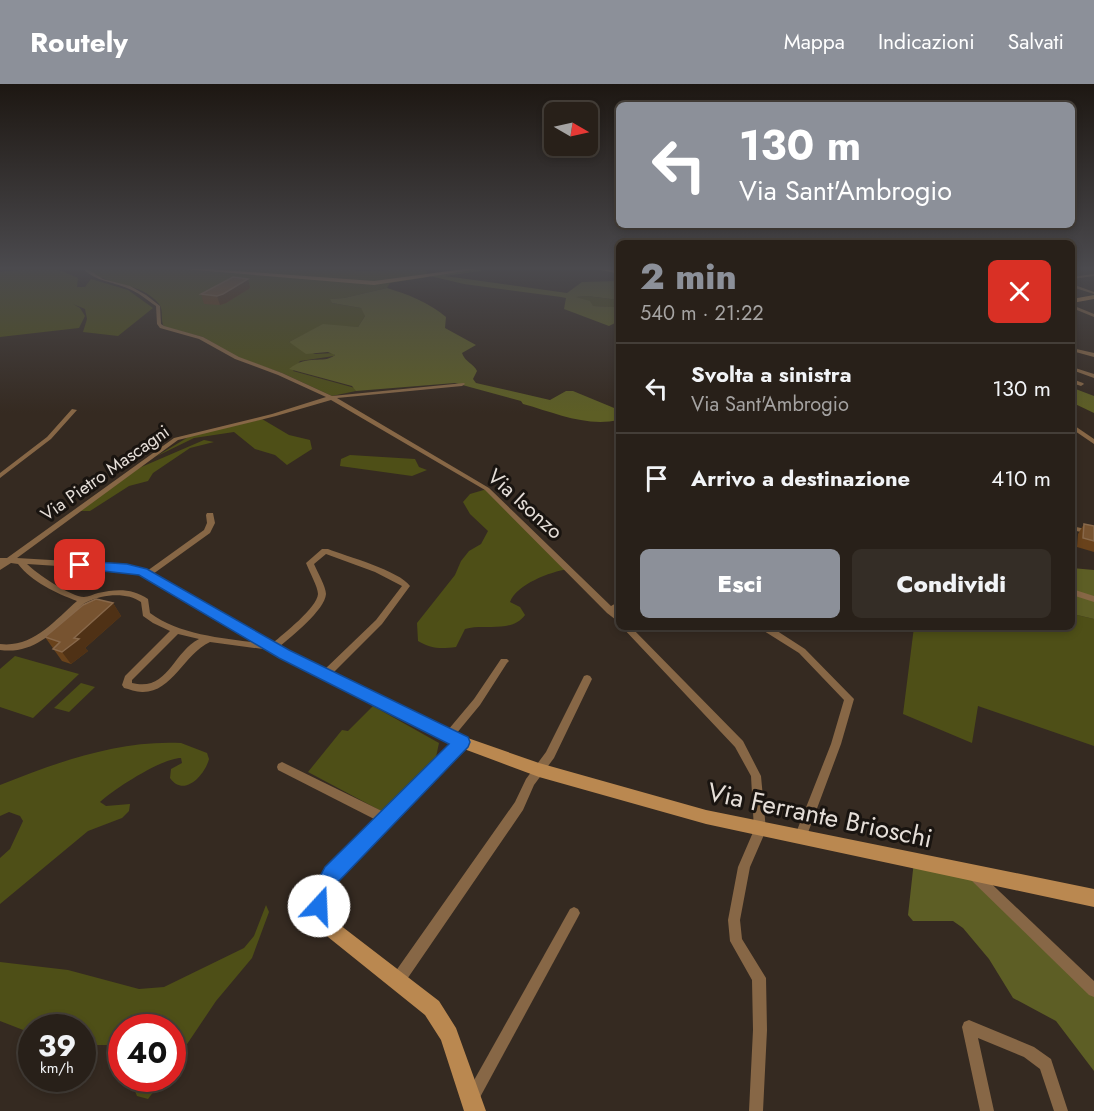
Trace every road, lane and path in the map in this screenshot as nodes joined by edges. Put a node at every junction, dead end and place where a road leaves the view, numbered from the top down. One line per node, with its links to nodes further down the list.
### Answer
1 (159, 317): 9 (street, Via Isonzo)
2 (1075, 350): 3 (street)
3 (1094, 355)
4 (1075, 369): 5 (street)
5 (1094, 376)
6 (1075, 382): 8 (street)
7 (462, 384): 9 (street, Via Pietro Mascagni)
8 (1081, 384)
9 (330, 397): 18 (street, Via Pietro Mascagni); 26 (street, Via Isonzo)
10 (74, 410): 13 (street)
11 (1075, 429): 12 (street)
12 (1092, 444)
13 (0, 476)
14 (210, 515): 21 (street)
15 (1075, 529): 16 (street)
16 (1094, 533)
17 (0, 560): 18 (street)
18 (10, 561): 19 (street); 20 (street, Via Pietro Mascagni)
19 (21, 561): 21 (street); 24 (street)
20 (0, 567)
21 (148, 574): 33 (street)
22 (1075, 593): 23 (street)
23 (1094, 599)
24 (83, 600): 28 (street); 32 (street)
25 (616, 607): 26 (street)
26 (610, 611): 27 (street, Via Isonzo)
27 (616, 616)
28 (177, 630): 31 (street); 31 (street)
29 (629, 630): 41 (street)
30 (769, 630): 42 (street)
31 (213, 637): 33 (street)
32 (0, 647)
33 (274, 647): 35 (street); 35 (street)
34 (504, 661): 37 (street)
35 (326, 674): 37 (street)
36 (587, 679): 39 (street)
37 (455, 739): 39 (street, Via Ferrante Brioschi); 40 (street)
38 (282, 768): 40 (street)
39 (539, 770): 41 (street, Via Ferrante Brioschi); 46 (street)
40 (386, 819): 46 (street)
41 (760, 830): 42 (street, Via Ferrante Brioschi); 49 (street)
42 (800, 838): 43 (street, Via Ferrante Brioschi)
43 (969, 872): 44 (street, Via Ferrante Brioschi); 47 (street)
44 (1094, 898)
45 (574, 913): 48 (street)
46 (398, 980): 48 (street)
47 (1094, 990)
48 (473, 1105)
49 (756, 1111)
50 (987, 1111): 51 (street)
51 (1061, 1111)

